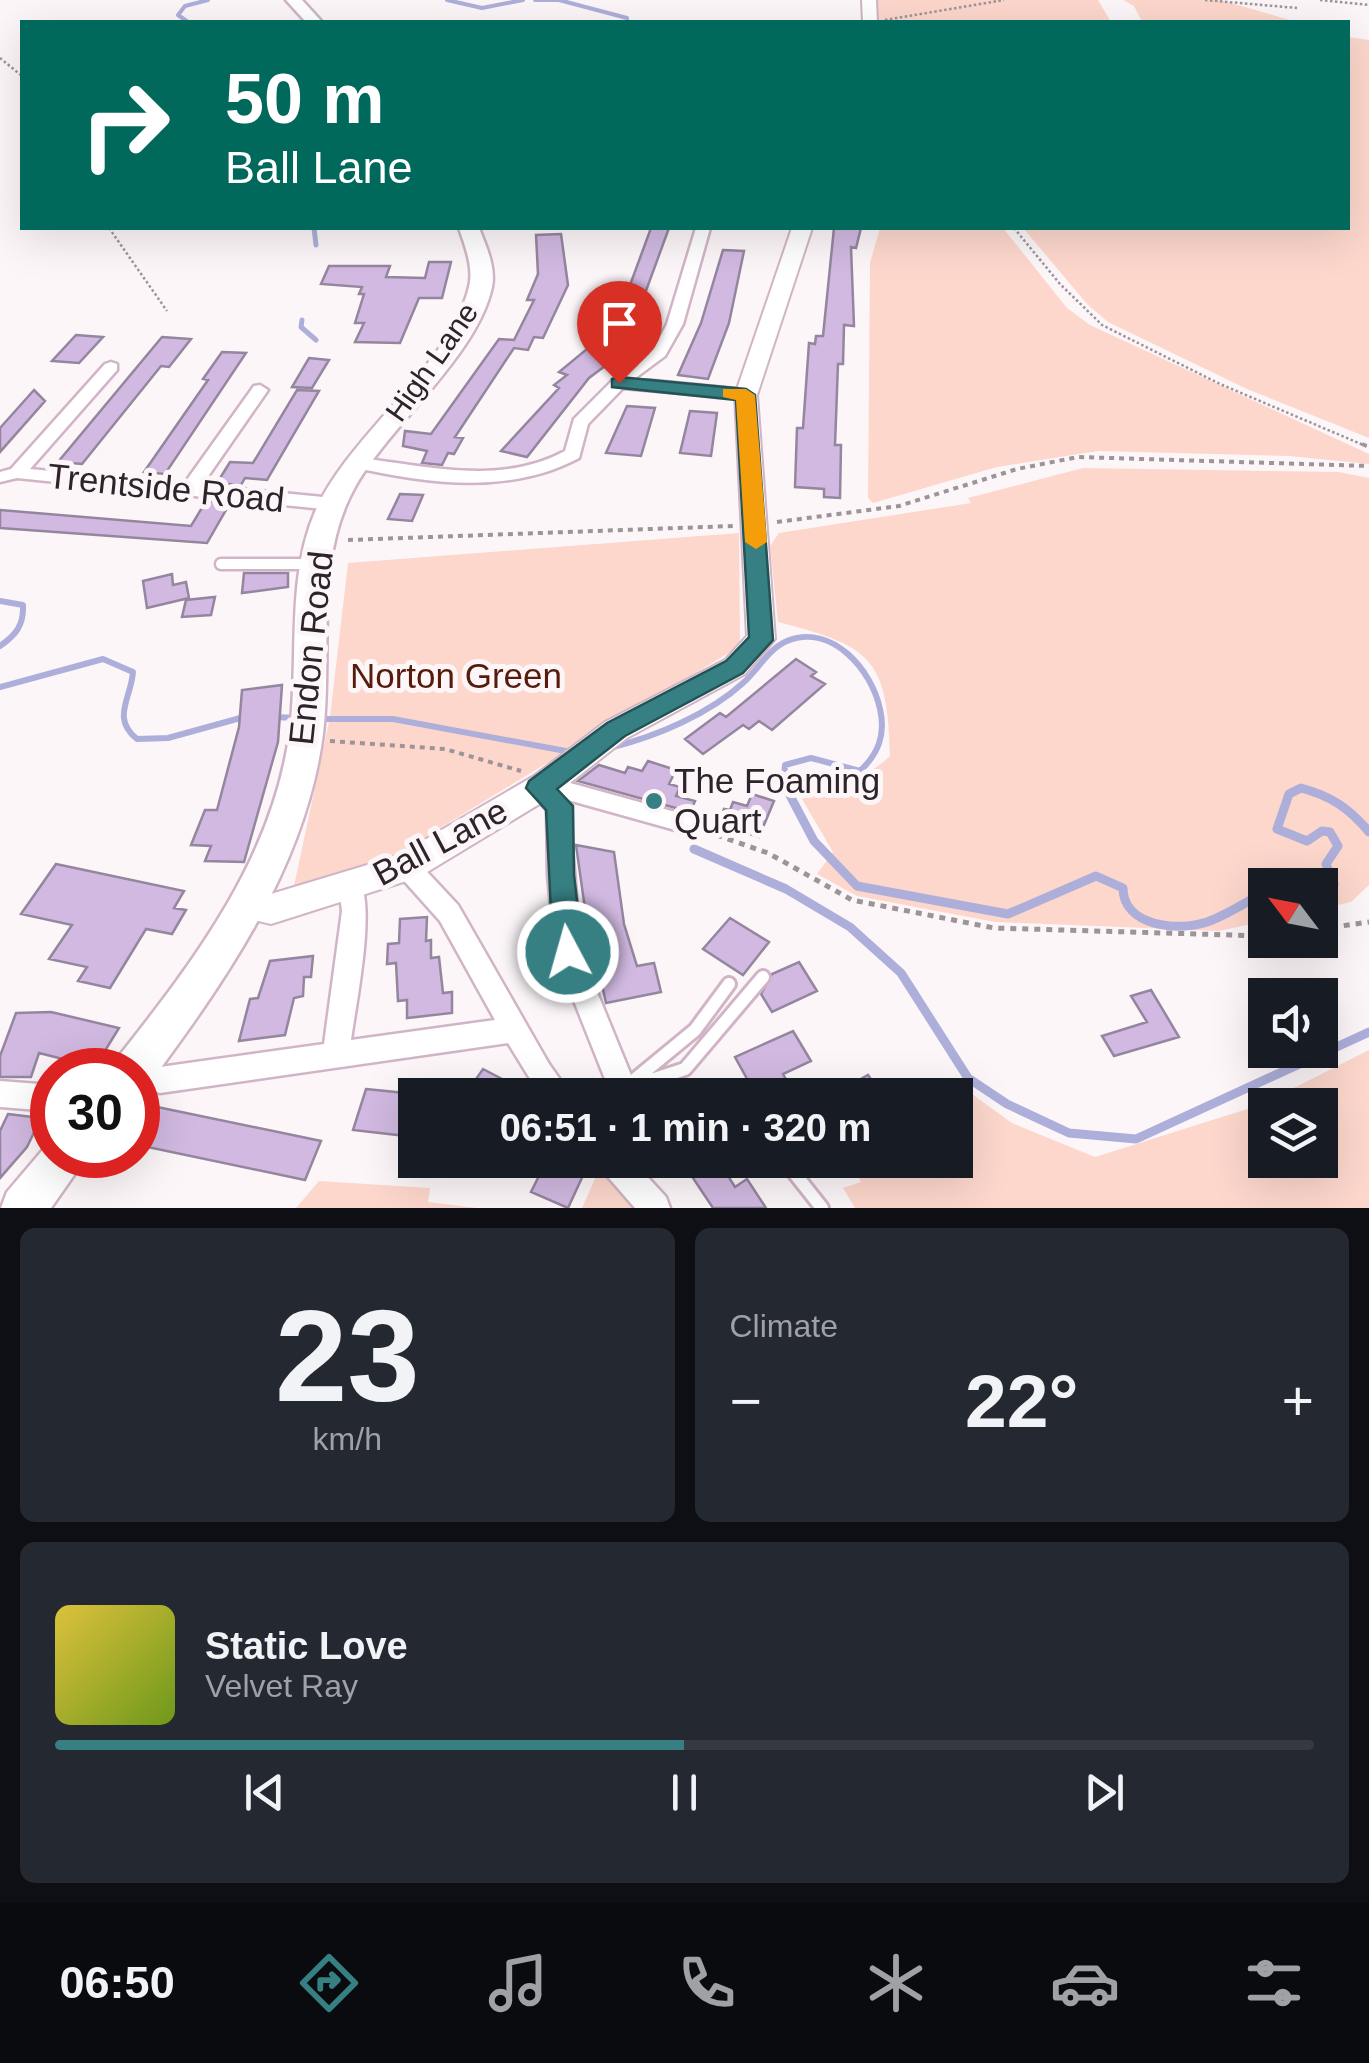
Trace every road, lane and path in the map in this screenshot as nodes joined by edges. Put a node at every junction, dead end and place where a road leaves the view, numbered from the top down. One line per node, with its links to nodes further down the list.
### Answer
1 (294, 0): 7 (main road)
2 (1004, 0): 8 (path)
3 (1205, 0): 6 (path)
4 (1320, 0): 5 (path)
5 (1369, 5)
6 (1296, 8)
7 (312, 20)
8 (882, 20)
9 (0, 58): 10 (path)
10 (20, 74)
11 (109, 230): 16 (path)
12 (470, 230): 21 (main road, High Lane)
13 (702, 230): 18 (street)
14 (801, 230): 20 (street, Ball Lane)
15 (1016, 230): 22 (path)
16 (167, 311)
17 (111, 367): 25 (street)
18 (619, 383): 20 (street); 23 (street)
19 (260, 390): 26 (street)
20 (746, 395): 28 (street, Ball Lane)
21 (380, 437): 23 (main road, Endon Road)
22 (1369, 446)
23 (359, 463): 27 (main road, Endon Road)
24 (1369, 466): 28 (path)
25 (8, 475): 26 (street, Trentside Road)
26 (190, 489): 27 (street, Trentside Road)
27 (333, 504): 29 (main road, Endon Road)
28 (755, 525): 29 (path); 32 (street, Ball Lane)
29 (318, 552): 30 (lane); 31 (main road, Endon Road)
30 (221, 564)
31 (305, 741): 32 (path); 36 (main road, Endon Road)
32 (550, 781): 33 (street); 34 (street, Ball Lane); 46 (street)
33 (686, 824): 39 (path)
34 (407, 868): 35 (street, Ball Lane); 42 (street)
35 (351, 888): 36 (street, Ball Lane); 44 (street)
36 (249, 906): 43 (main road, Endon Road)
37 (1369, 922): 38 (path)
38 (1338, 926)
39 (1248, 935)
40 (763, 978): 48 (lane)
41 (728, 984): 47 (lane)
42 (515, 1030): 44 (street); 45 (street)
43 (153, 1048)
44 (336, 1055): 49 (street)
45 (547, 1078)
46 (614, 1078)
47 (637, 1078)
48 (659, 1078)
49 (160, 1080)
50 (0, 1094): 51 (street)
51 (30, 1096)
52 (47, 1178): 55 (main road)
53 (628, 1178): 56 (street)
54 (798, 1178): 57 (lane)
55 (23, 1208)
56 (654, 1208)
57 (822, 1208)

